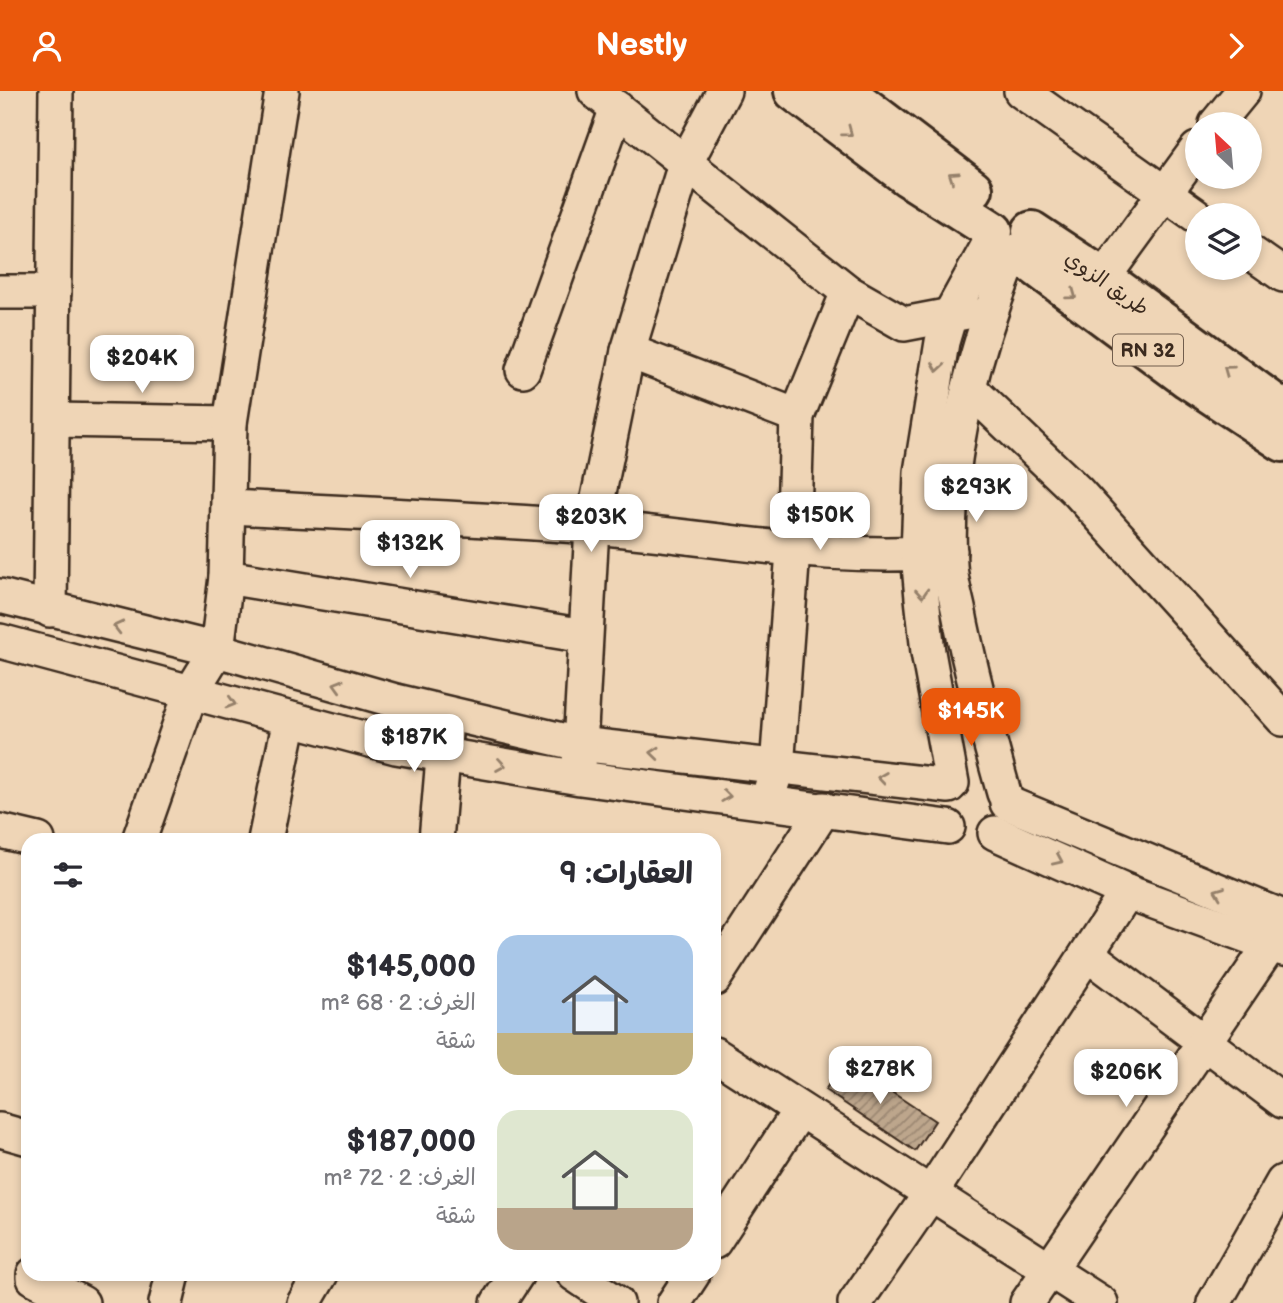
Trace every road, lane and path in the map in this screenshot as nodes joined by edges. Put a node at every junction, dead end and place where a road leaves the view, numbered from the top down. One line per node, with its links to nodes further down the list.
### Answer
1 (56, 91): 19 (street)
2 (282, 91): 29 (street)
3 (723, 91): 10 (street)
4 (794, 91): 14 (main road, طريق الزوي / RN 32, one-way to 14)
5 (844, 91): 14 (main road, طريق الزوي / RN 32, one-way to 5)
6 (1021, 91): 12 (street)
7 (1243, 91): 9 (street)
8 (606, 100): 10 (street); 24 (street)
9 (1226, 112)
10 (685, 164): 20 (street); 23 (street)
11 (1185, 164): 12 (street)
12 (1162, 192): 13 (street); 17 (street)
13 (1185, 208)
14 (1010, 237): 17 (main road, طريق الزوي / RN 32); 21 (street); 22 (street); 30 (main road, طريق الزوي / RN 32, one-way to 30)
15 (1262, 260): 16 (street)
16 (1283, 275)
17 (1103, 278): 26 (main road, طريق الزوي / RN 32, one-way to 17)
18 (0, 292): 19 (street)
19 (54, 292): 28 (street)
20 (848, 292): 22 (street); 27 (street)
21 (991, 307): 22 (street); 25 (street)
22 (950, 315): 34 (street, one-way to 34)
23 (628, 351): 27 (street); 32 (street)
24 (523, 370)
25 (969, 388): 34 (street); 44 (street)
26 (1283, 410)
27 (797, 416): 33 (street)
28 (53, 420): 29 (street); 37 (street)
29 (230, 423): 31 (street)
30 (1283, 442)
31 (230, 507): 32 (street); 35 (street)
32 (592, 527): 33 (street); 38 (street)
33 (793, 551): 34 (street); 47 (street)
34 (934, 553): 49 (street, one-way to 49); 52 (street)
35 (226, 577): 38 (street); 40 (street)
36 (0, 596): 37 (street)
37 (50, 610): 40 (street, one-way to 37)
38 (585, 636): 45 (street)
39 (0, 641): 41 (street)
40 (217, 650): 41 (street); 42 (street, one-way to 40)
41 (191, 692): 43 (street, one-way to 43); 55 (street)
42 (448, 714): 45 (street); 46 (street)
43 (290, 719): 46 (street); 56 (street)
44 (1283, 719)
45 (579, 744): 47 (street, one-way to 45); 48 (street)
46 (442, 756): 48 (street, one-way to 48); 57 (street)
47 (777, 768): 49 (street, one-way to 47); 50 (street)
48 (580, 778): 50 (street, one-way to 50)
49 (951, 785): 52 (street); 53 (street)
50 (766, 800): 51 (street)
51 (824, 809): 53 (street); 62 (street)
52 (1002, 810): 53 (street); 59 (street, one-way to 59); 60 (street, one-way to 52)
53 (947, 827)
54 (0, 831): 58 (street)
55 (141, 833)
56 (266, 833)
57 (436, 833)
58 (21, 836)
59 (1127, 891): 60 (street); 61 (street)
60 (1279, 937): 63 (street)
61 (1087, 954): 63 (street); 70 (street)
62 (721, 968)
63 (1205, 1042): 65 (street); 73 (street)
64 (721, 1059): 66 (street)
65 (1283, 1101)
66 (800, 1110): 70 (street); 72 (street)
67 (0, 1130): 68 (street)
68 (21, 1137)
69 (1283, 1182): 71 (street)
70 (930, 1193): 73 (street); 86 (street)
71 (1274, 1221): 89 (street)
72 (721, 1231)
73 (1050, 1268): 87 (street); 88 (street)
74 (171, 1281): 81 (street)
75 (317, 1281): 82 (street)
76 (512, 1281): 83 (street)
77 (584, 1281): 84 (street)
78 (688, 1281): 85 (street)
79 (33, 1285): 80 (street)
80 (82, 1303)
81 (166, 1303)
82 (304, 1303)
83 (498, 1303)
84 (617, 1303)
85 (674, 1303)
86 (855, 1303)
87 (1027, 1303)
88 (1101, 1303)
89 (1214, 1303)

